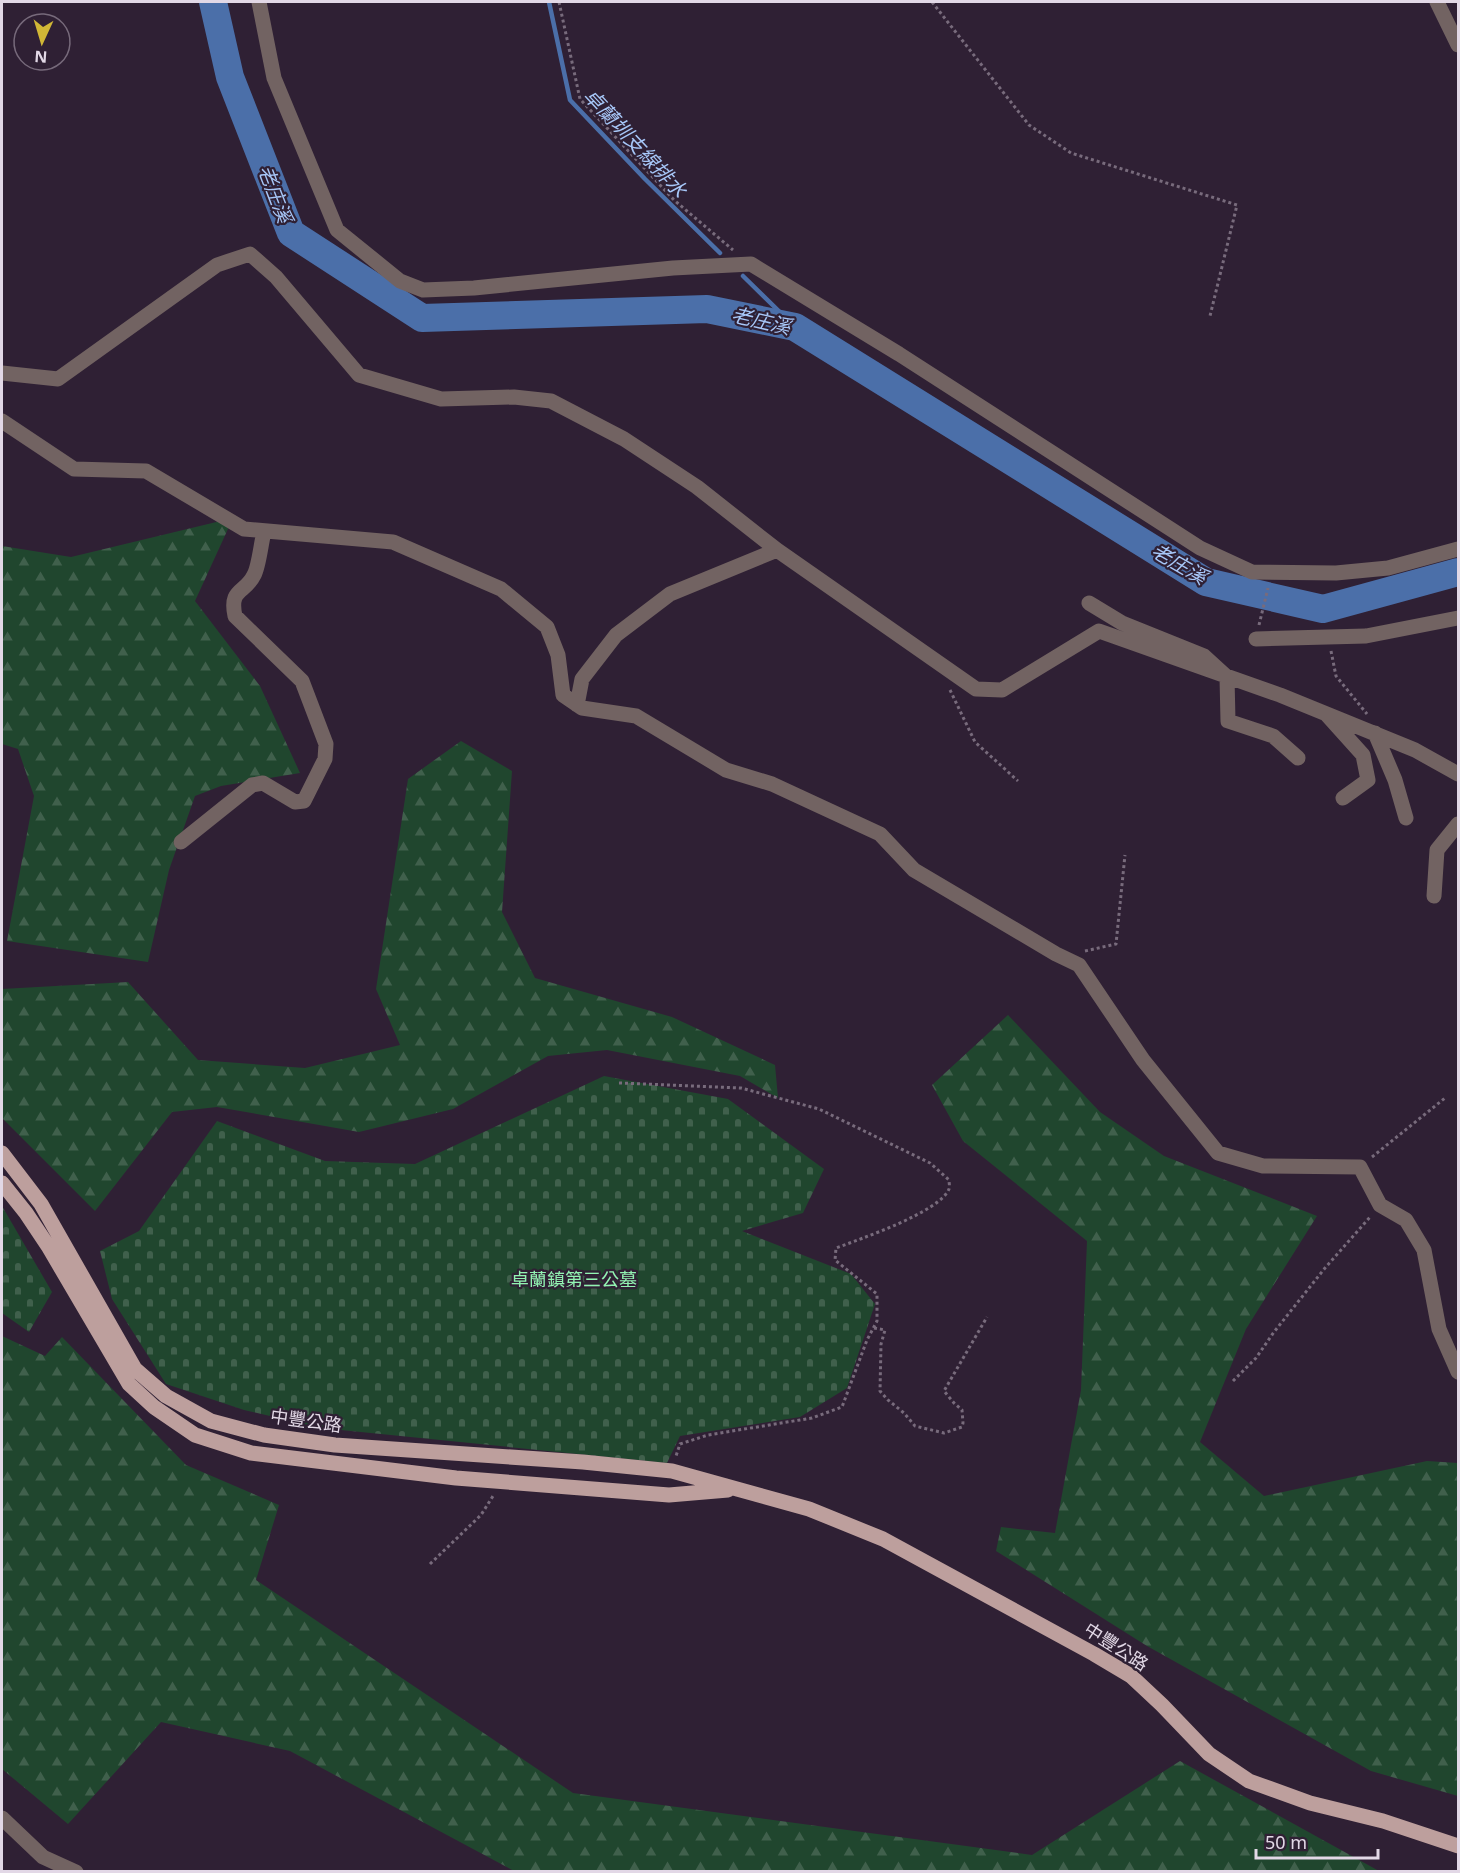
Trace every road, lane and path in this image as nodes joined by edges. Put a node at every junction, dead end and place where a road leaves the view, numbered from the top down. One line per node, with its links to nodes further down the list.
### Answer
1 (259, 2): 6 (street)
2 (559, 2): 6 (path)
3 (932, 2): 7 (path)
4 (1437, 2): 5 (street)
5 (1458, 45)
6 (751, 264): 13 (street)
7 (1210, 316)
8 (2, 374): 12 (street)
9 (2, 422): 10 (street)
10 (264, 532): 20 (street); 29 (street)
11 (1458, 549): 13 (street)
12 (777, 550): 18 (street); 20 (street)
13 (1272, 572): 17 (path)
14 (1089, 603): 19 (street)
15 (1458, 618): 16 (street)
16 (1329, 638): 17 (street); 22 (path)
17 (1256, 639)
18 (937, 661): 19 (street); 25 (path)
19 (1227, 677): 21 (street); 23 (street)
20 (577, 705): 32 (street)
21 (1325, 713): 22 (street); 26 (street)
22 (1381, 736): 24 (street); 27 (street)
23 (1298, 758)
24 (1458, 774)
25 (1018, 781)
26 (1343, 798)
27 (1406, 818)
28 (1458, 824): 31 (street)
29 (181, 842)
30 (1125, 855): 32 (path)
31 (1434, 896)
32 (1069, 961): 36 (street)
33 (619, 1083): 40 (path)
34 (1445, 1098): 36 (path)
35 (2, 1153): 43 (main road, 中豐公路)
36 (1360, 1167): 38 (street)
37 (2, 1183): 44 (main road, 中豐公路)
38 (1380, 1205): 41 (street); 42 (path)
39 (987, 1317): 40 (path)
40 (874, 1328): 43 (path)
41 (1458, 1372)
42 (1233, 1381)
43 (672, 1471): 45 (main road, 中豐公路)
44 (502, 1482): 45 (main road, 中豐公路); 46 (path)
45 (740, 1489): 48 (main road, 中豐公路)
46 (430, 1564)
47 (2, 1818): 49 (street)
48 (1458, 1846)
49 (76, 1872)

